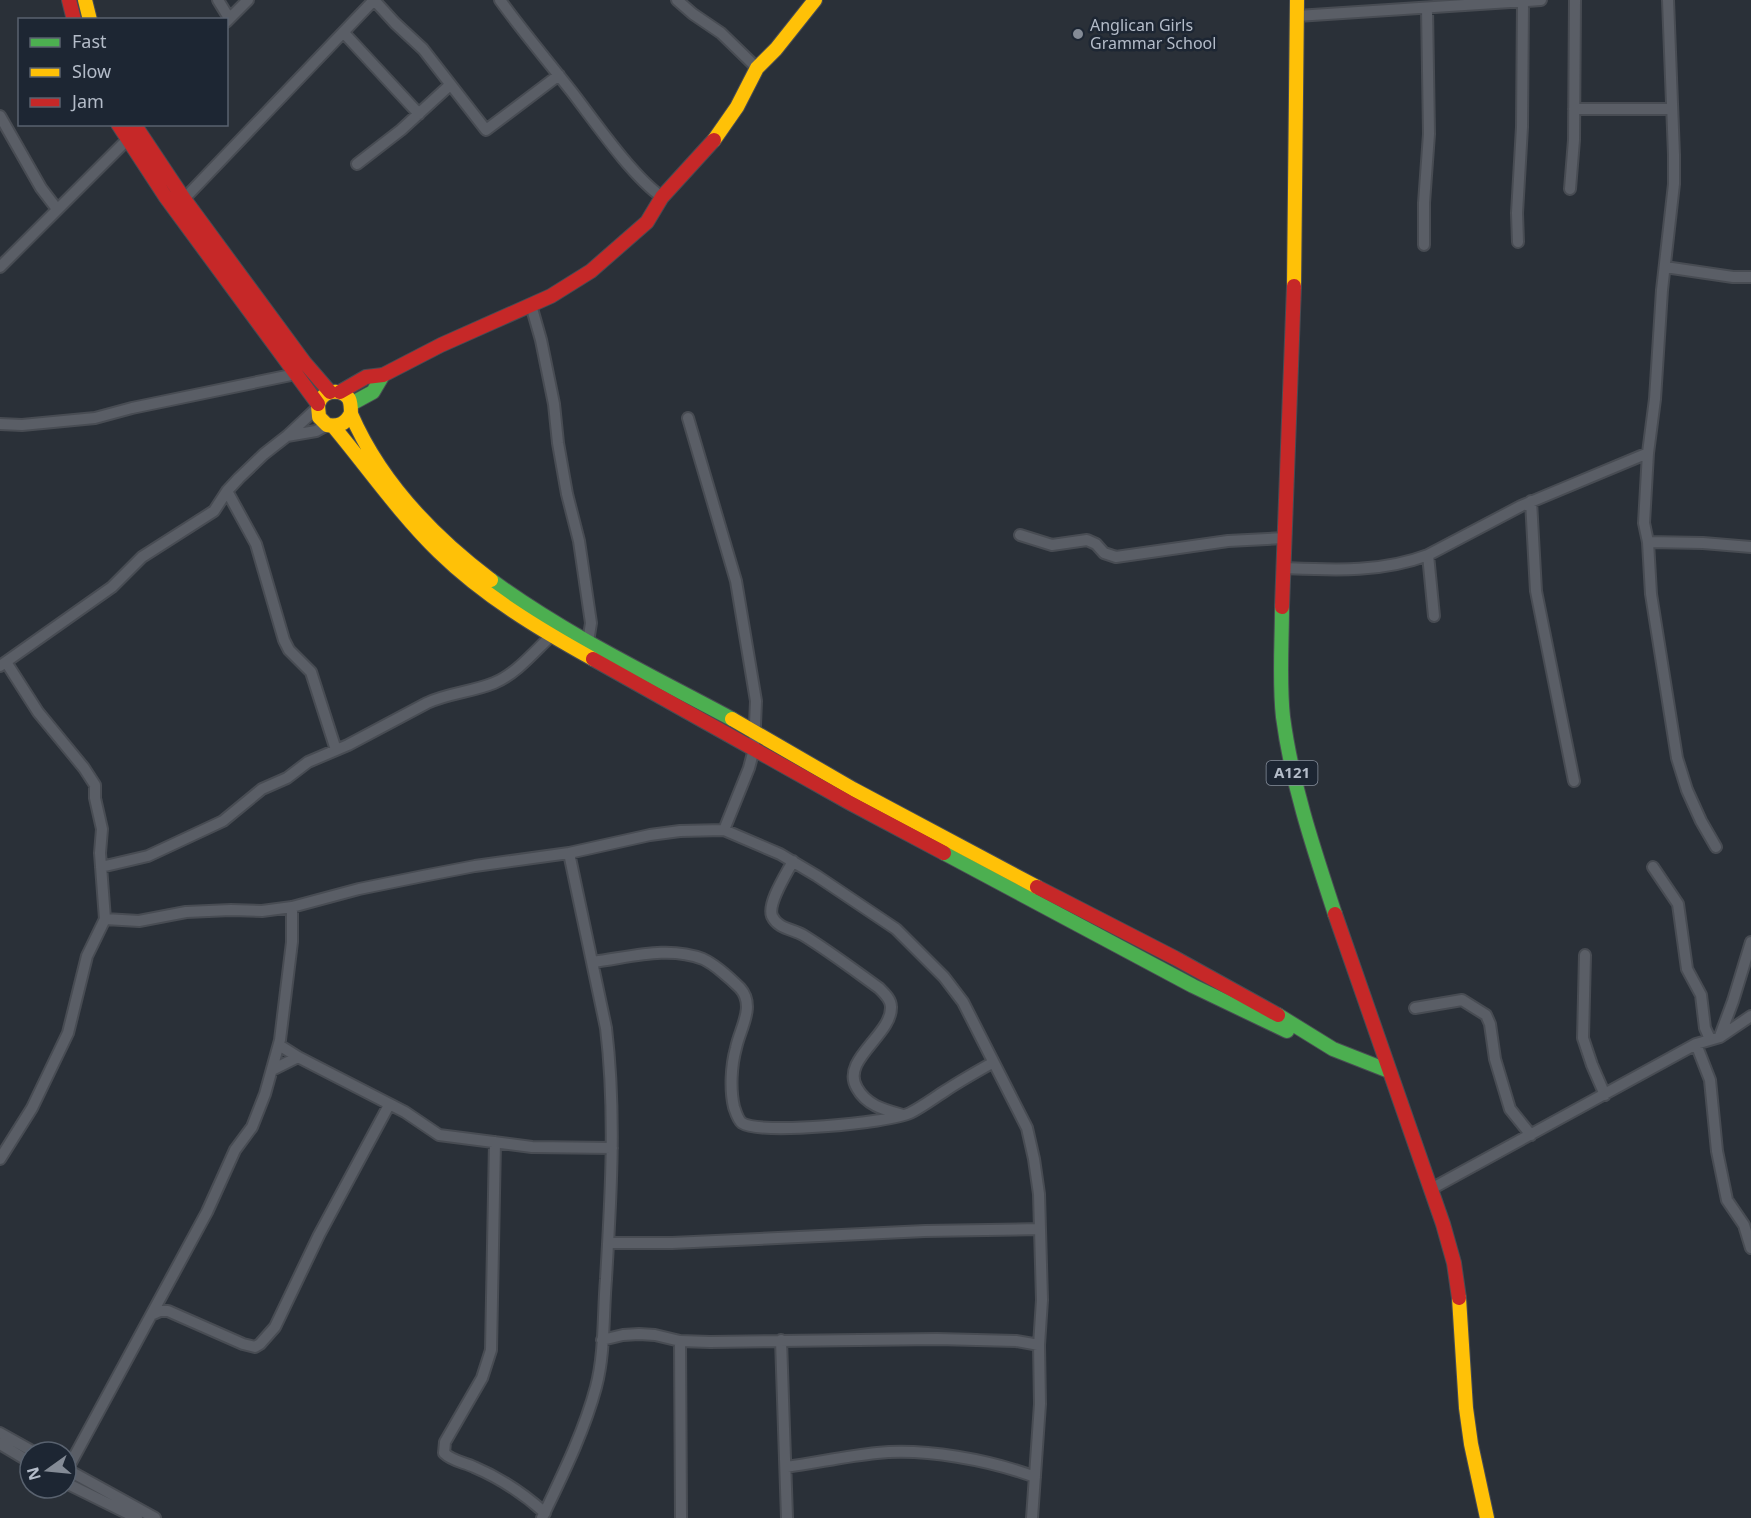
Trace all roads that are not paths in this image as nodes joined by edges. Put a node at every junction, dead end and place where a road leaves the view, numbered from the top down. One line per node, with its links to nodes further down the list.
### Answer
1 (69, 0): 16 (main road)
2 (85, 0): 17 (main road)
3 (218, 0): 18 (street)
4 (248, 0): 19 (street)
5 (500, 0): 22 (street)
6 (677, 0): 21 (street)
7 (815, 0): 21 (main road)
8 (1297, 0): 15 (main road, A121)
9 (1541, 0): 12 (street)
10 (1575, 0): 24 (street)
11 (1668, 0): 25 (street)
12 (1523, 1): 13 (street); 36 (street)
13 (1452, 3): 14 (street)
14 (1427, 8): 15 (street); 37 (street)
15 (1297, 16): 55 (main road, A121)
16 (74, 18)
17 (90, 18)
18 (227, 18)
19 (228, 20)
20 (344, 33): 23 (street); 26 (street); 34 (street)
21 (757, 68): 33 (main road)
22 (559, 75): 23 (street); 33 (street)
23 (450, 85): 26 (street)
24 (1574, 109): 25 (street); 32 (street)
25 (1672, 109): 39 (street)
26 (419, 114): 31 (street)
27 (0, 116): 35 (street)
28 (119, 126): 30 (main road)
29 (135, 126): 34 (main road)
30 (127, 140): 35 (street); 42 (main road)
31 (357, 164)
32 (1570, 189)
33 (662, 196): 41 (main road)
34 (184, 199): 44 (main road)
35 (57, 209): 38 (street)
36 (1518, 242)
37 (1424, 245)
38 (0, 267)
39 (1665, 267): 40 (street); 51 (street)
40 (1751, 277)
41 (531, 305): 43 (main road); 62 (street)
42 (297, 374): 45 (main road); 48 (street)
43 (383, 375): 44 (main road); 46 (main road)
44 (335, 392): 45 (main road); 46 (main road)
45 (317, 406): 49 (main road); 50 (street)
46 (351, 409): 49 (main road); 62 (main road)
47 (688, 418): 64 (street)
48 (0, 424)
49 (330, 426): 50 (street); 61 (main road)
50 (287, 436): 52 (street)
51 (1648, 453): 53 (street); 56 (street)
52 (227, 491): 63 (street); 66 (street)
53 (1531, 501): 58 (street); 67 (street)
54 (1020, 535): 55 (street)
55 (1284, 538): 59 (main road, A121)
56 (1648, 542): 57 (street); 69 (street)
57 (1751, 547)
58 (1428, 555): 59 (street); 60 (street)
59 (1283, 568): 88 (main road, A121)
60 (1434, 616)
61 (551, 636): 65 (main road); 66 (street)
62 (588, 642): 64 (main road)
63 (3, 664): 72 (street)
64 (755, 732): 65 (street); 81 (main road)
65 (754, 749): 68 (street); 81 (main road)
66 (336, 750): 72 (street)
67 (1574, 781)
68 (724, 830): 70 (street); 71 (street)
69 (1716, 847)
70 (569, 853): 74 (street); 78 (street)
71 (793, 861): 86 (street); 91 (street)
72 (101, 867): 75 (street)
73 (1653, 867): 82 (street)
74 (292, 907): 75 (street); 84 (street)
75 (105, 918): 95 (street)
76 (1751, 942): 82 (street)
77 (1585, 955): 89 (street)
78 (592, 962): 91 (street); 94 (street)
79 (1415, 1008): 92 (street)
80 (1751, 1016): 82 (street)
81 (1311, 1037): 88 (main road)
82 (1715, 1038): 83 (street)
83 (1696, 1044): 89 (street); 99 (street)
84 (279, 1045): 85 (street); 87 (street)
85 (298, 1057): 87 (street); 90 (street)
86 (992, 1063): 91 (street); 97 (street)
87 (272, 1070): 100 (street)
88 (1389, 1071): 96 (main road, A121)
89 (1605, 1095): 92 (street)
90 (389, 1105): 93 (street); 100 (street)
91 (903, 1115)
92 (1530, 1135): 96 (street)
93 (495, 1142): 94 (street); 114 (street)
94 (612, 1148): 98 (street)
95 (0, 1159)
96 (1431, 1190): 120 (main road, A121)
97 (1040, 1229): 98 (street); 104 (street)
98 (608, 1243): 101 (street)
99 (1751, 1248)
100 (151, 1315): 108 (street)
101 (602, 1340): 103 (street); 114 (street)
102 (781, 1340): 103 (street); 104 (street); 110 (street)
103 (680, 1341): 117 (street)
104 (1039, 1345): 112 (street)
105 (0, 1432): 106 (street)
106 (18, 1443)
107 (0, 1444): 109 (street)
108 (78, 1450)
109 (18, 1455)
110 (786, 1467): 112 (street); 118 (street)
111 (78, 1476): 116 (street)
112 (1035, 1477): 119 (street)
113 (78, 1489): 115 (street)
114 (544, 1516)
115 (137, 1518)
116 (155, 1518)
117 (681, 1518)
118 (788, 1518)
119 (1032, 1518)
120 (1487, 1518)

